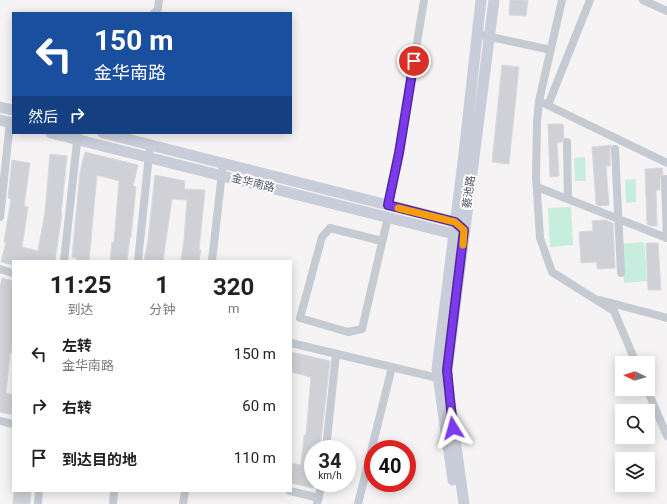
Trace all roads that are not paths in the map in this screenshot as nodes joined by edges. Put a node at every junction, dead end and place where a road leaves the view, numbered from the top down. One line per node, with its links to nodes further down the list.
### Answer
1 (159, 0): 9 (street)
2 (424, 0): 31 (street)
3 (481, 0): 10 (street, 蔡池路)
4 (494, 0): 11 (street, 蔡池路)
5 (590, 0): 14 (street)
6 (643, 0): 8 (street)
7 (563, 2): 12 (street)
8 (667, 11)
9 (155, 12)
10 (477, 34): 11 (street); 35 (street, 蔡池路)
11 (489, 36): 12 (street); 36 (street, 蔡池路)
12 (551, 50): 13 (street)
13 (539, 101): 14 (street); 29 (street)
14 (548, 105): 25 (street)
15 (0, 107): 16 (street)
16 (12, 110)
17 (8, 121): 32 (street)
18 (60, 134): 20 (street, 金华南路)
19 (107, 134): 22 (street, 金华南路)
20 (77, 136): 24 (street, 金华南路); 40 (street)
21 (567, 142): 30 (street)
22 (150, 145): 24 (street); 26 (street, 金华南路)
23 (615, 149): 34 (street)
24 (149, 157): 27 (street, 金华南路); 41 (street)
25 (667, 163)
26 (223, 164): 27 (street); 31 (street, 金华南路)
27 (222, 175): 33 (street, 金华南路); 42 (street)
28 (665, 179): 38 (street)
29 (537, 187): 30 (street); 46 (street)
30 (568, 199): 34 (street)
31 (388, 205): 35 (street, 金华南路)
32 (0, 217)
33 (388, 217): 37 (street, 金华南路); 39 (street)
34 (618, 219): 38 (street); 45 (street)
35 (455, 222): 36 (street, 金华南路); 37 (street, 蔡池路)
36 (464, 230): 37 (street); 52 (street, 蔡池路)
37 (454, 234): 52 (street, 蔡池路)
38 (667, 238)
39 (382, 241): 39 (street)
40 (64, 260)
41 (138, 260)
42 (212, 260)
43 (0, 269): 44 (street)
44 (12, 272)
45 (621, 273)
46 (592, 298): 47 (street); 50 (street)
47 (667, 318)
48 (292, 343): 49 (street)
49 (339, 355): 51 (street); 57 (street); 58 (street)
50 (633, 356)
51 (392, 367): 52 (street); 69 (street)
52 (443, 380): 70 (street, 蔡池路); 71 (street, 蔡池路)
53 (650, 396): 56 (street)
54 (0, 421): 55 (street)
55 (12, 424)
56 (667, 436)
57 (327, 440)
58 (331, 440)
59 (40, 492): 66 (street)
60 (114, 492): 67 (street)
61 (185, 492): 68 (street)
62 (292, 492): 65 (street)
63 (321, 492): 65 (street)
64 (323, 492): 65 (street)
65 (319, 502)
66 (38, 504)
67 (113, 504)
68 (184, 504)
69 (358, 504)
70 (456, 504)
71 (464, 504)

